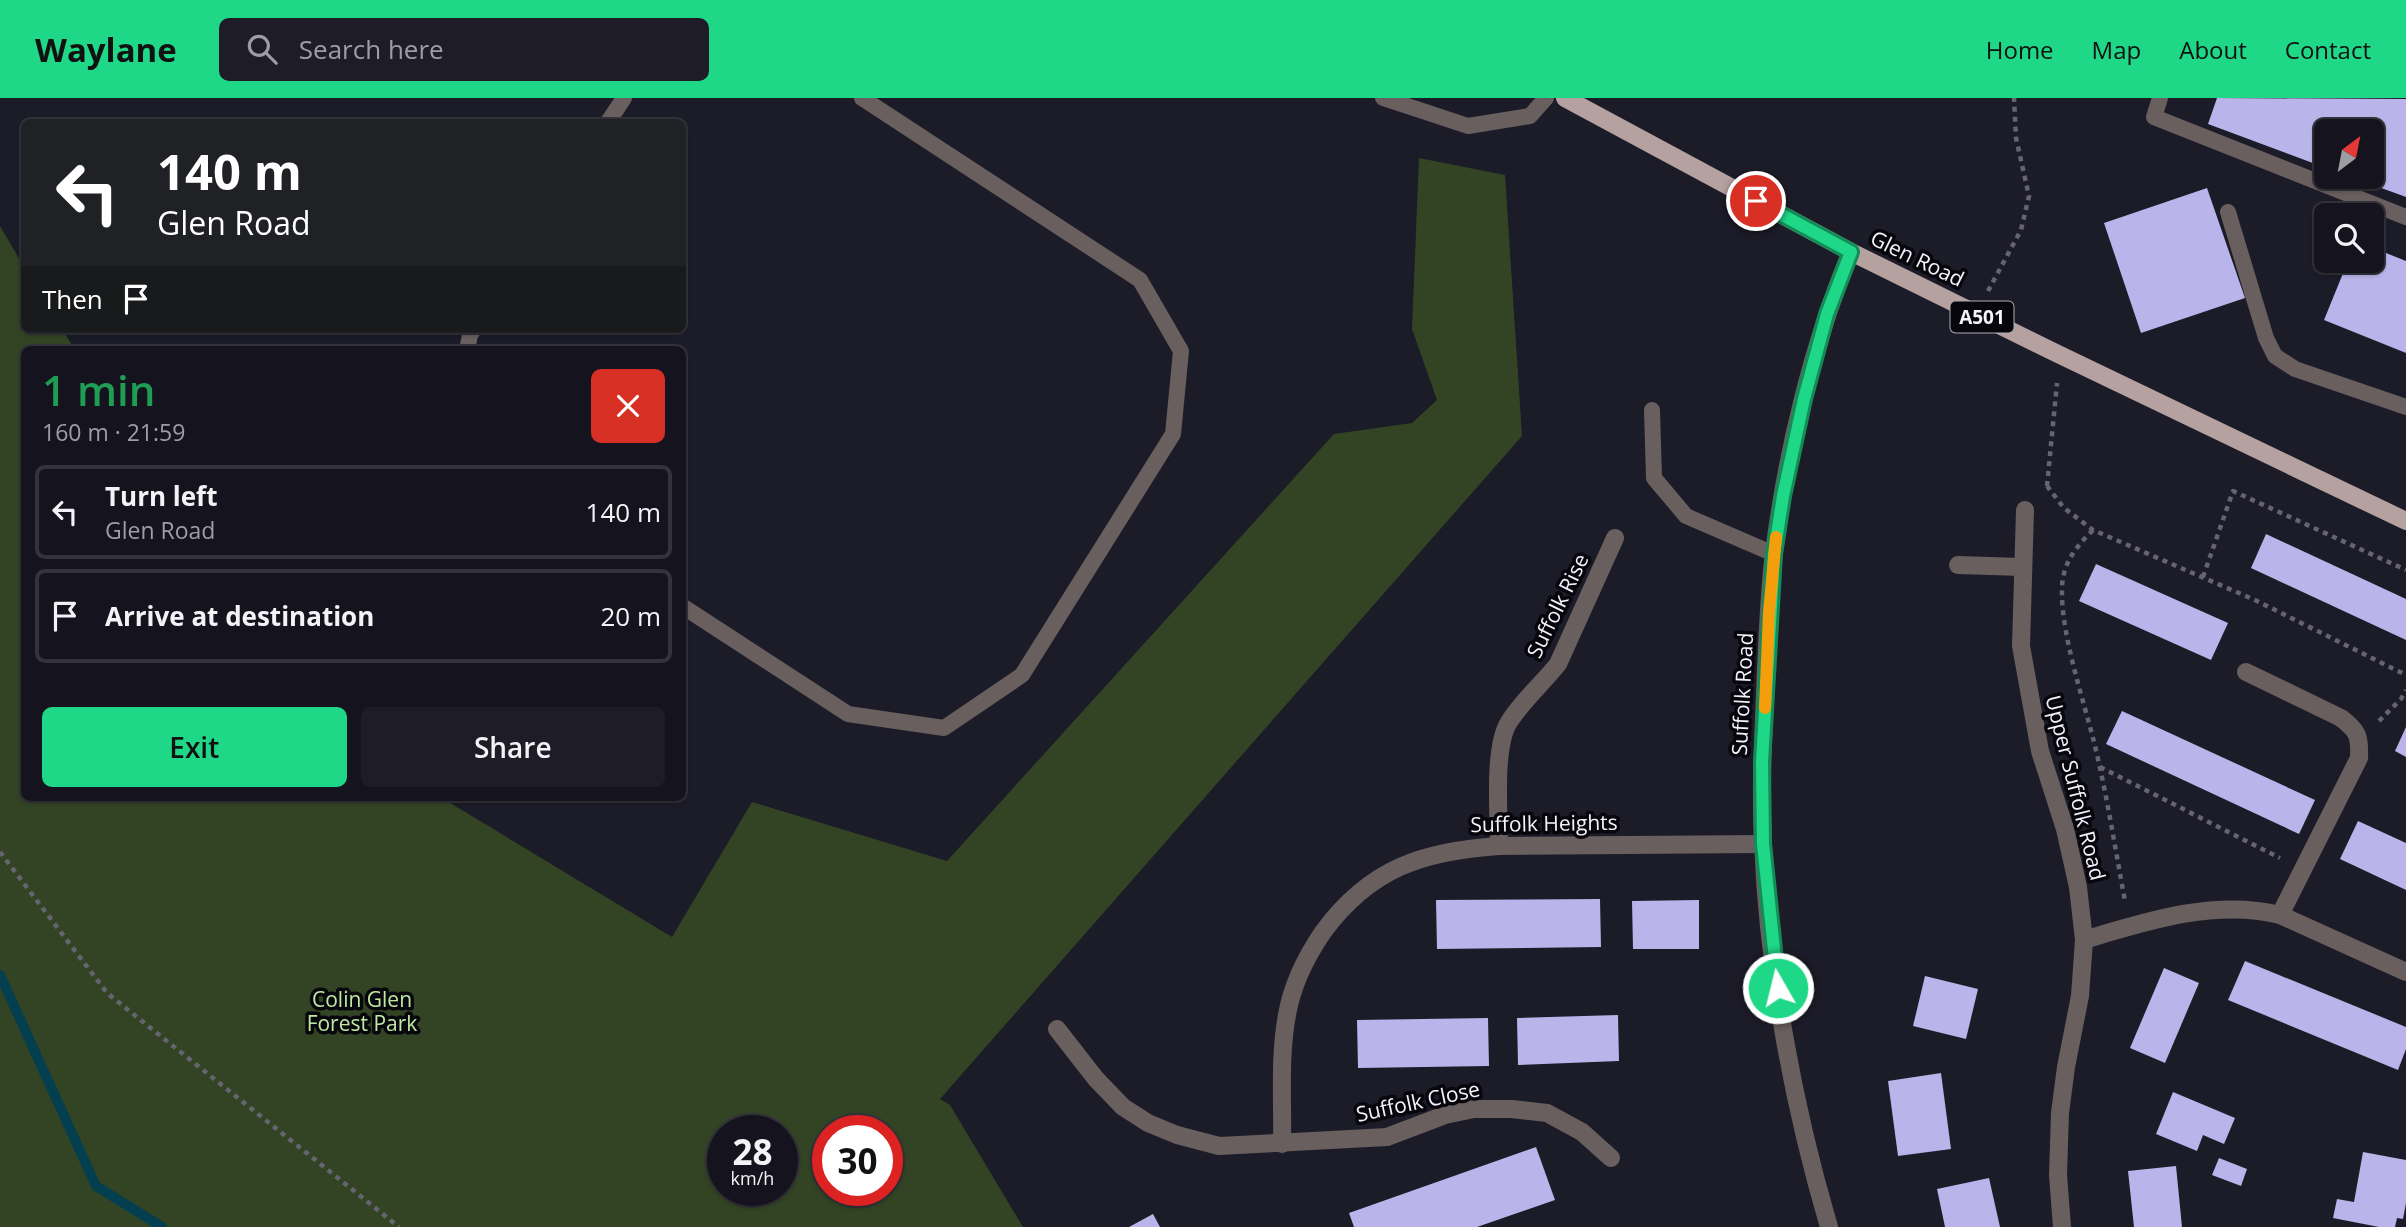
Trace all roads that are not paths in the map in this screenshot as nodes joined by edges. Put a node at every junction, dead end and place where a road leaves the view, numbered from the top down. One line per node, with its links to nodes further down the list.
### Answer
1 (624, 98): 7 (lane)
2 (862, 98): 19 (lane)
3 (1383, 98): 4 (lane)
4 (1546, 98)
5 (1565, 98): 10 (main road, Glen Road / A501)
6 (2160, 98): 9 (lane)
7 (610, 119)
8 (2228, 212): 11 (lane)
9 (2406, 217)
10 (1851, 252): 14 (main road, Glen Road / A501); 16 (street, Suffolk Road)
11 (2406, 407)
12 (1652, 410): 16 (lane)
13 (2025, 510): 18 (street, Upper Suffolk Road)
14 (2406, 521)
15 (1615, 538): 22 (street, Suffolk Rise)
16 (1774, 554): 21 (street, Suffolk Road)
17 (1958, 565): 18 (street)
18 (2022, 567): 24 (street, Upper Suffolk Road)
19 (686, 609)
20 (2246, 672): 23 (street)
21 (1763, 844): 22 (street, Suffolk Heights); 29 (street, Suffolk Road)
22 (1499, 846): 27 (street, Suffolk Heights)
23 (2280, 915): 24 (street); 25 (street)
24 (2084, 940): 30 (street, Upper Suffolk Road)
25 (2406, 972)
26 (1057, 1029): 27 (street, Suffolk Close)
27 (1282, 1144): 28 (street, Suffolk Close)
28 (1611, 1158)
29 (1829, 1227)
30 (2062, 1227)

